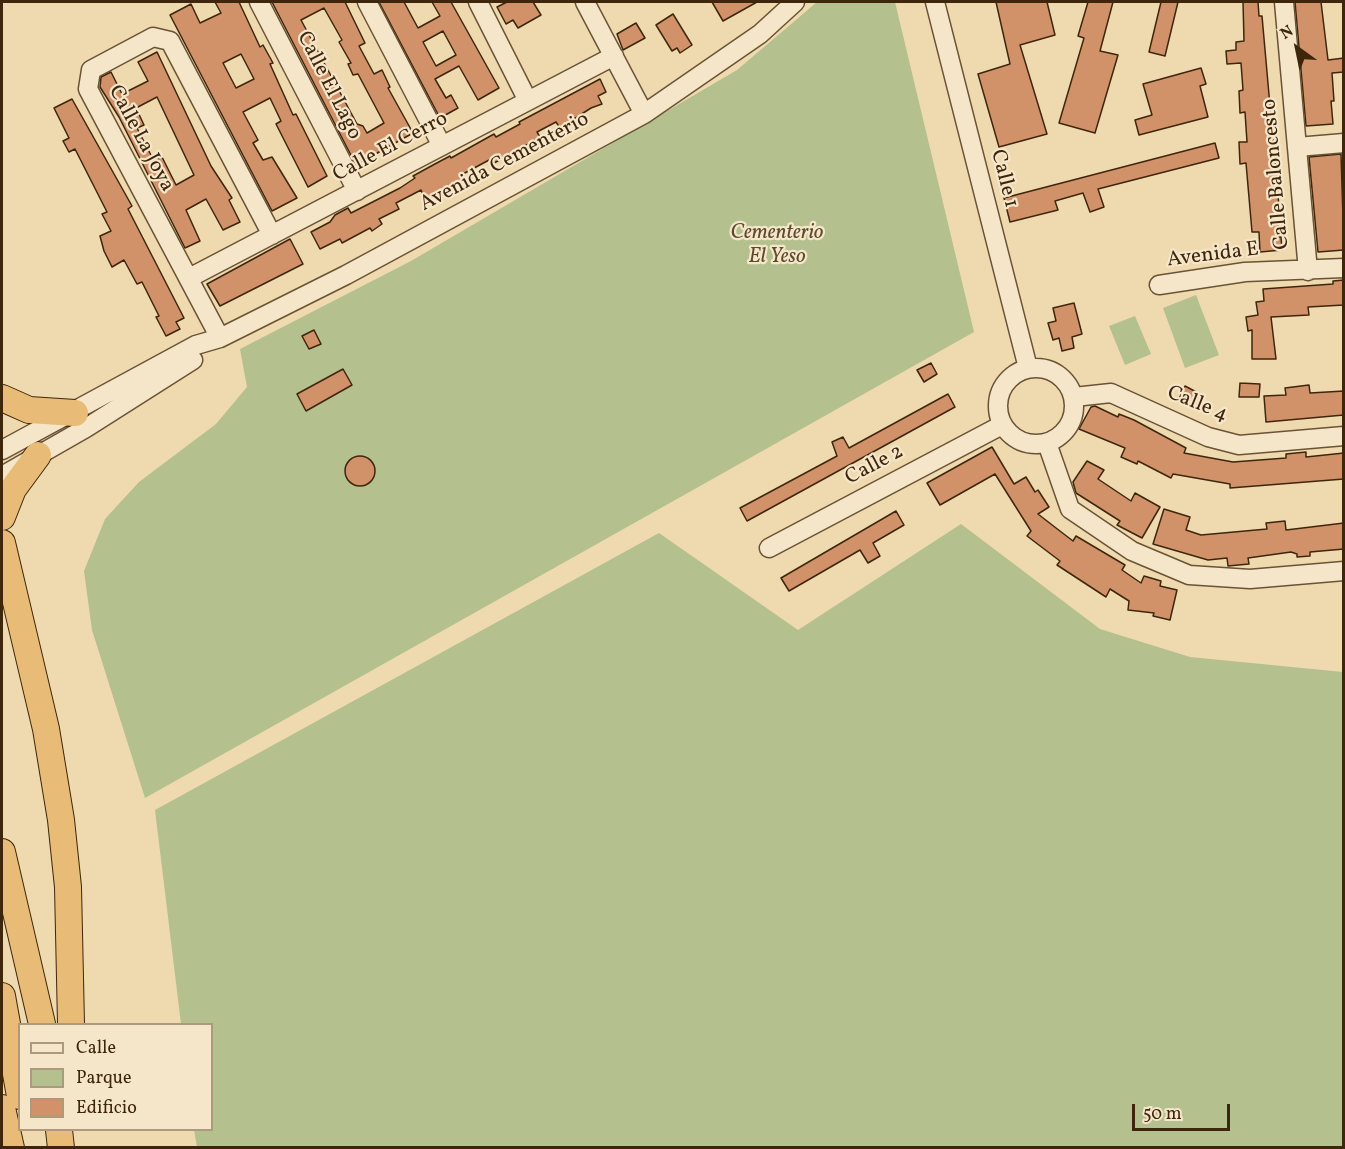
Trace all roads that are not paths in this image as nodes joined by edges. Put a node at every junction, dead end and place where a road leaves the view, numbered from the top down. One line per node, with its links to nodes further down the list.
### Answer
1 (260, 2): 14 (street, Calle El Lago)
2 (367, 2): 12 (street)
3 (478, 2): 9 (street)
4 (585, 2): 8 (street)
5 (795, 2): 10 (street, Avenida Cementerio)
6 (935, 2): 21 (street, Calle 1)
7 (1284, 2): 13 (street, Calle Baloncesto)
8 (614, 56): 9 (street, Calle El Cerro); 10 (street)
9 (528, 101): 12 (street, Calle El Cerro)
10 (644, 114): 20 (street, Avenida Cementerio)
11 (1344, 143): 13 (street)
12 (442, 146): 14 (street, Calle El Cerro)
13 (1297, 147): 17 (street, Calle Baloncesto)
14 (357, 191): 15 (street, Calle El Cerro)
15 (272, 235): 18 (street, Calle El Cerro); 18 (street, Calle La Joya)
16 (1344, 268): 17 (street, Avenida E)
17 (1308, 271): 19 (street, Avenida E)
18 (189, 278): 20 (street, Calle La Joya)
19 (1159, 285)
20 (220, 338): 24 (street, Avenida Cementerio); 29 (street, Avenida Cementerio)
21 (1028, 368): 22 (street); 25 (street)
22 (1074, 397): 26 (street, Calle 4); 27 (street)
23 (2, 398): 24 (highway)
24 (75, 413): 28 (street, Avenida Cementerio)
25 (1002, 425): 27 (street); 33 (street, Calle 2)
26 (1344, 436)
27 (1047, 443): 34 (street)
28 (2, 450)
29 (38, 455): 30 (street, Avenida Cementerio); 31 (highway)
30 (2, 476)
31 (2, 517)
32 (2, 543): 38 (highway)
33 (770, 548)
34 (1344, 571)
35 (2, 852): 37 (highway)
36 (2, 996): 39 (highway)
37 (42, 1023)
38 (71, 1023)
39 (18, 1085)
40 (2, 1108): 44 (highway)
41 (24, 1131): 45 (highway)
42 (59, 1131): 46 (highway)
43 (71, 1131): 47 (highway)
44 (11, 1148)
45 (26, 1148)
46 (61, 1148)
47 (71, 1148)

